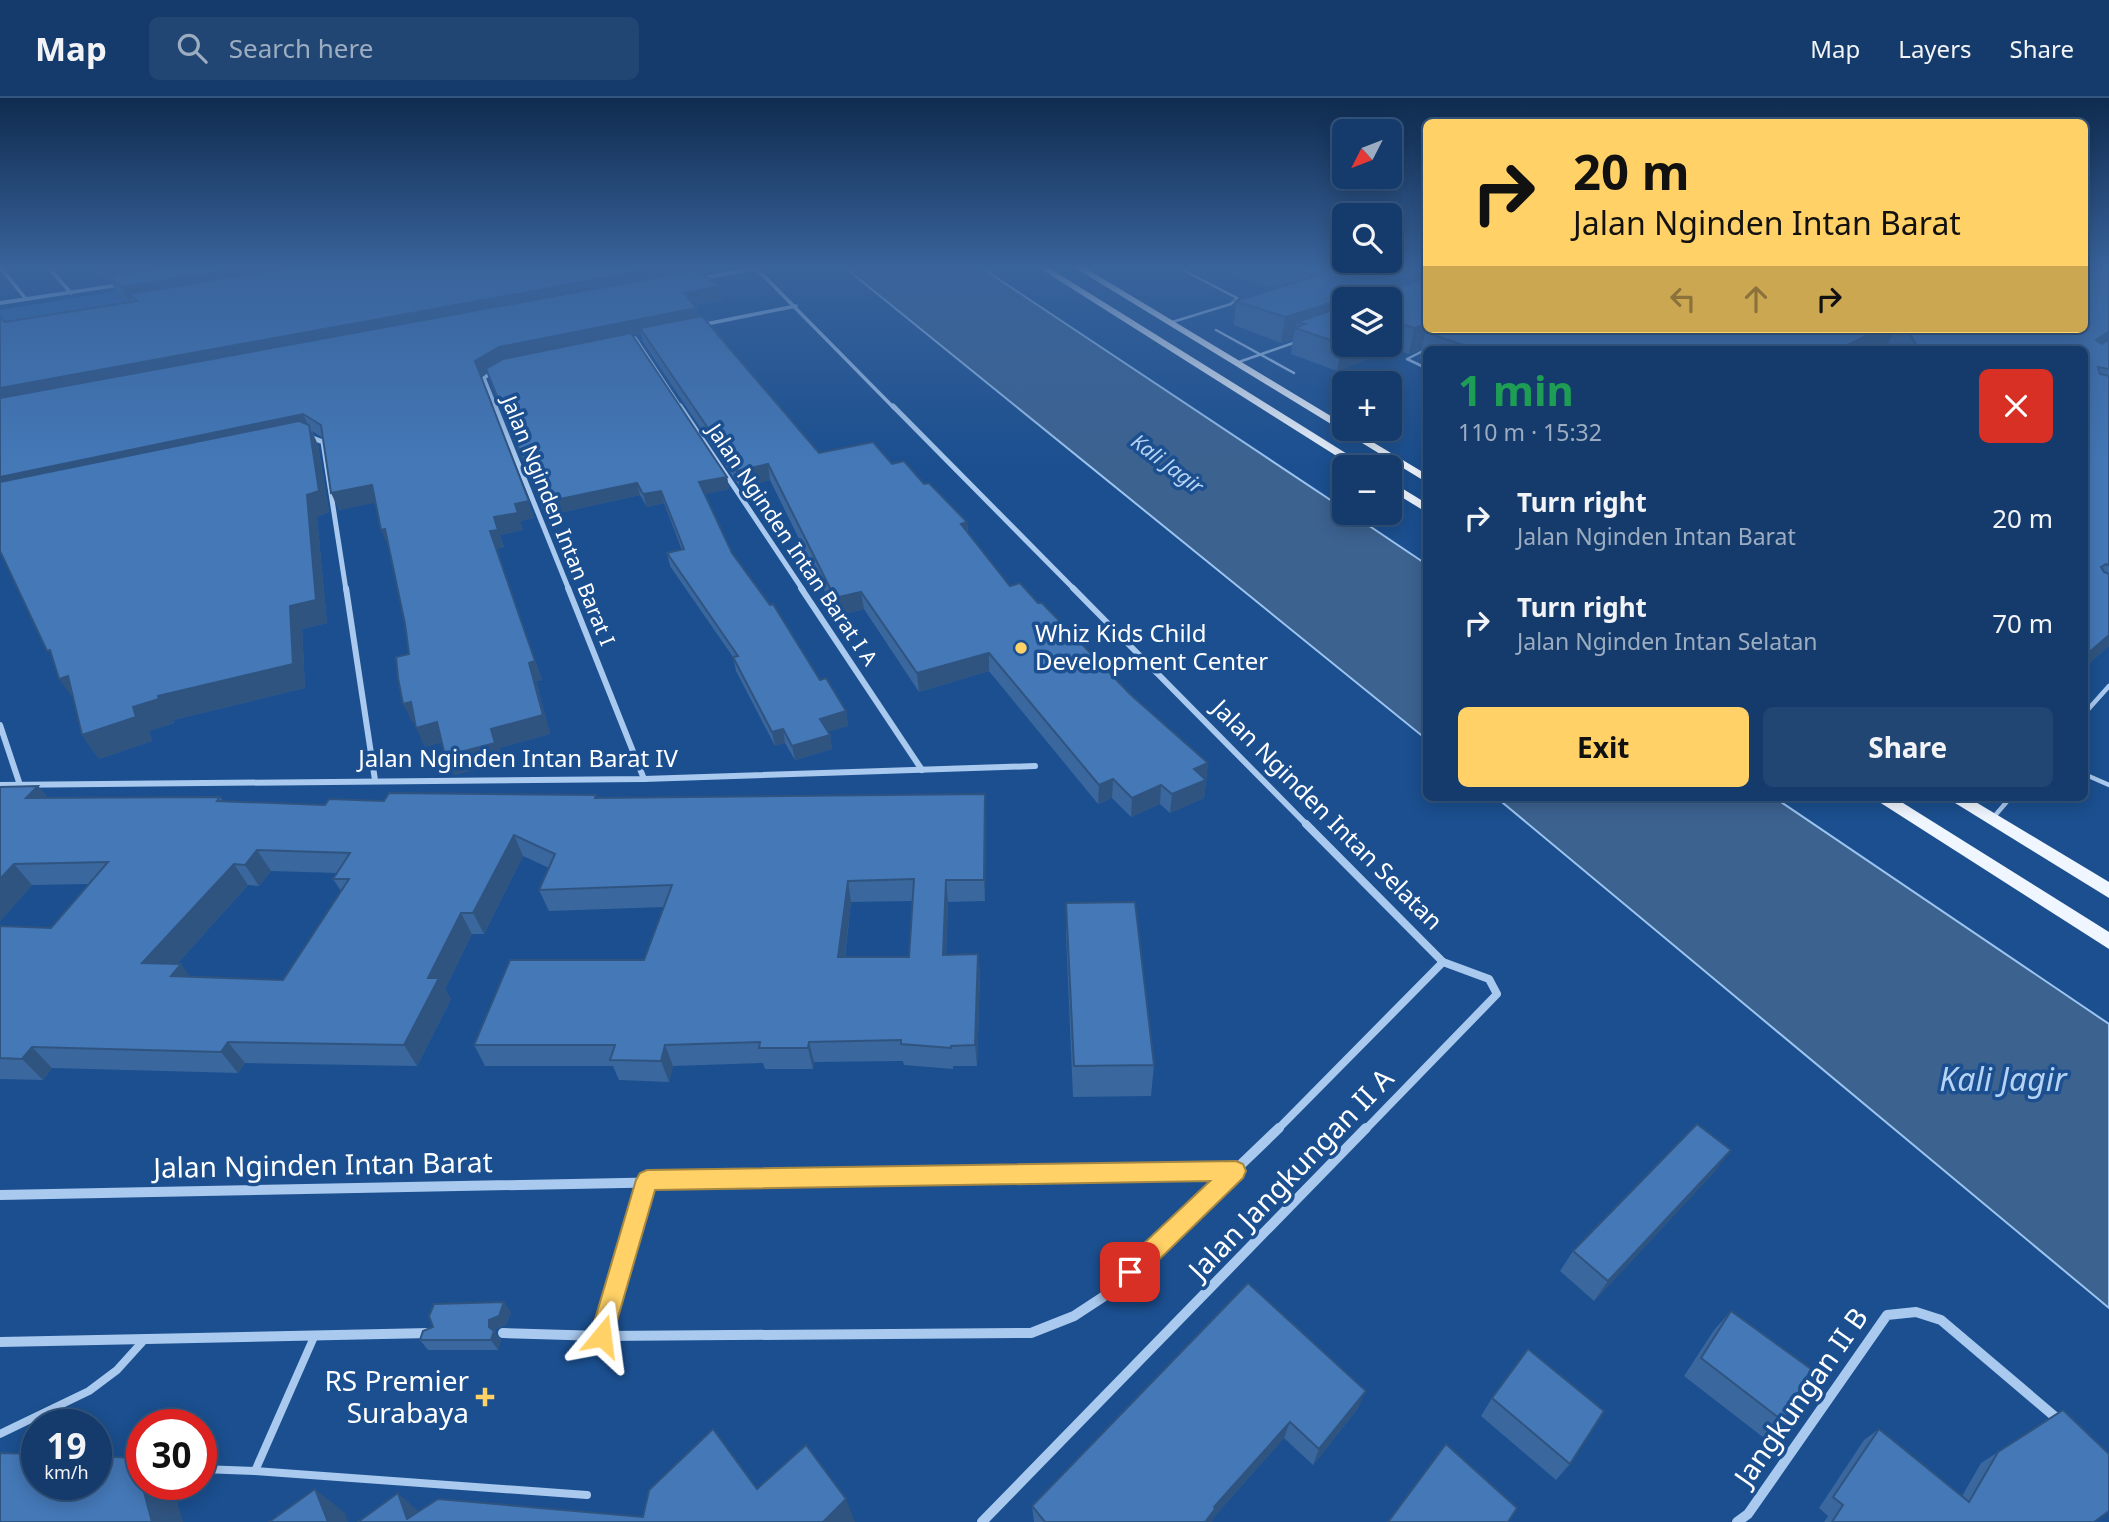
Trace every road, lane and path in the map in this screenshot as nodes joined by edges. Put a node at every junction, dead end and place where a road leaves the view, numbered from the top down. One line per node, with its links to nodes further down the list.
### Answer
1 (822, 332): 39 (street, Jalan Nginden Intan Selatan)
2 (1146, 332): 16 (main road)
3 (1182, 332): 11 (main road)
4 (1220, 332): 10 (lane)
5 (648, 336): 7 (street)
6 (1309, 337): 10 (lane)
7 (635, 338): 8 (street); 26 (street, Jalan Nginden Intan Barat I A)
8 (622, 341)
9 (1423, 351): 13 (lane)
10 (1260, 354): 11 (lane); 14 (lane)
11 (1233, 364): 17 (main road)
12 (505, 366): 28 (street, Jalan Nginden Intan Barat I)
13 (1423, 367)
14 (1294, 373)
15 (296, 436): 29 (street)
16 (1343, 455)
17 (1423, 479)
18 (1423, 482): 19 (main road)
19 (1402, 485)
20 (1402, 493): 21 (main road)
21 (1423, 506)
22 (2109, 686): 23 (lane)
23 (2088, 706)
24 (0, 725): 31 (street)
25 (1035, 766): 26 (street, Jalan Nginden Intan Barat IV)
26 (922, 770): 28 (street, Jalan Nginden Intan Barat IV)
27 (2088, 776): 32 (lane)
28 (645, 779): 29 (street, Jalan Nginden Intan Barat IV)
29 (375, 780): 31 (street, Jalan Nginden Intan Barat IV)
30 (0, 785): 31 (street, Jalan Nginden Intan Barat IV)
31 (20, 785)
32 (2109, 785)
33 (1887, 801): 38 (main road)
34 (1961, 801): 36 (main road)
35 (2007, 801): 36 (lane)
36 (1992, 819): 37 (main road)
37 (2109, 891)
38 (2109, 942)
39 (1443, 962): 40 (street, Jalan Nginden Intan Selatan); 54 (street, Jalan Jangkungan II A)
40 (1236, 1171): 41 (street, Jalan Nginden Intan Barat); 46 (street, Jalan Nginden Intan Selatan)
41 (647, 1180): 42 (street, Jalan Nginden Intan Barat); 46 (street)
42 (0, 1195)
43 (434, 1332): 45 (street)
44 (503, 1333): 46 (street)
45 (316, 1334): 47 (street); 52 (lane)
46 (602, 1336)
47 (145, 1339): 48 (street); 50 (lane)
48 (0, 1342)
49 (2067, 1427): 55 (street, Jangkungan II B)
50 (0, 1434)
51 (217, 1470): 52 (lane)
52 (255, 1471): 53 (lane)
53 (587, 1495)
54 (982, 1522)
55 (1737, 1522)

